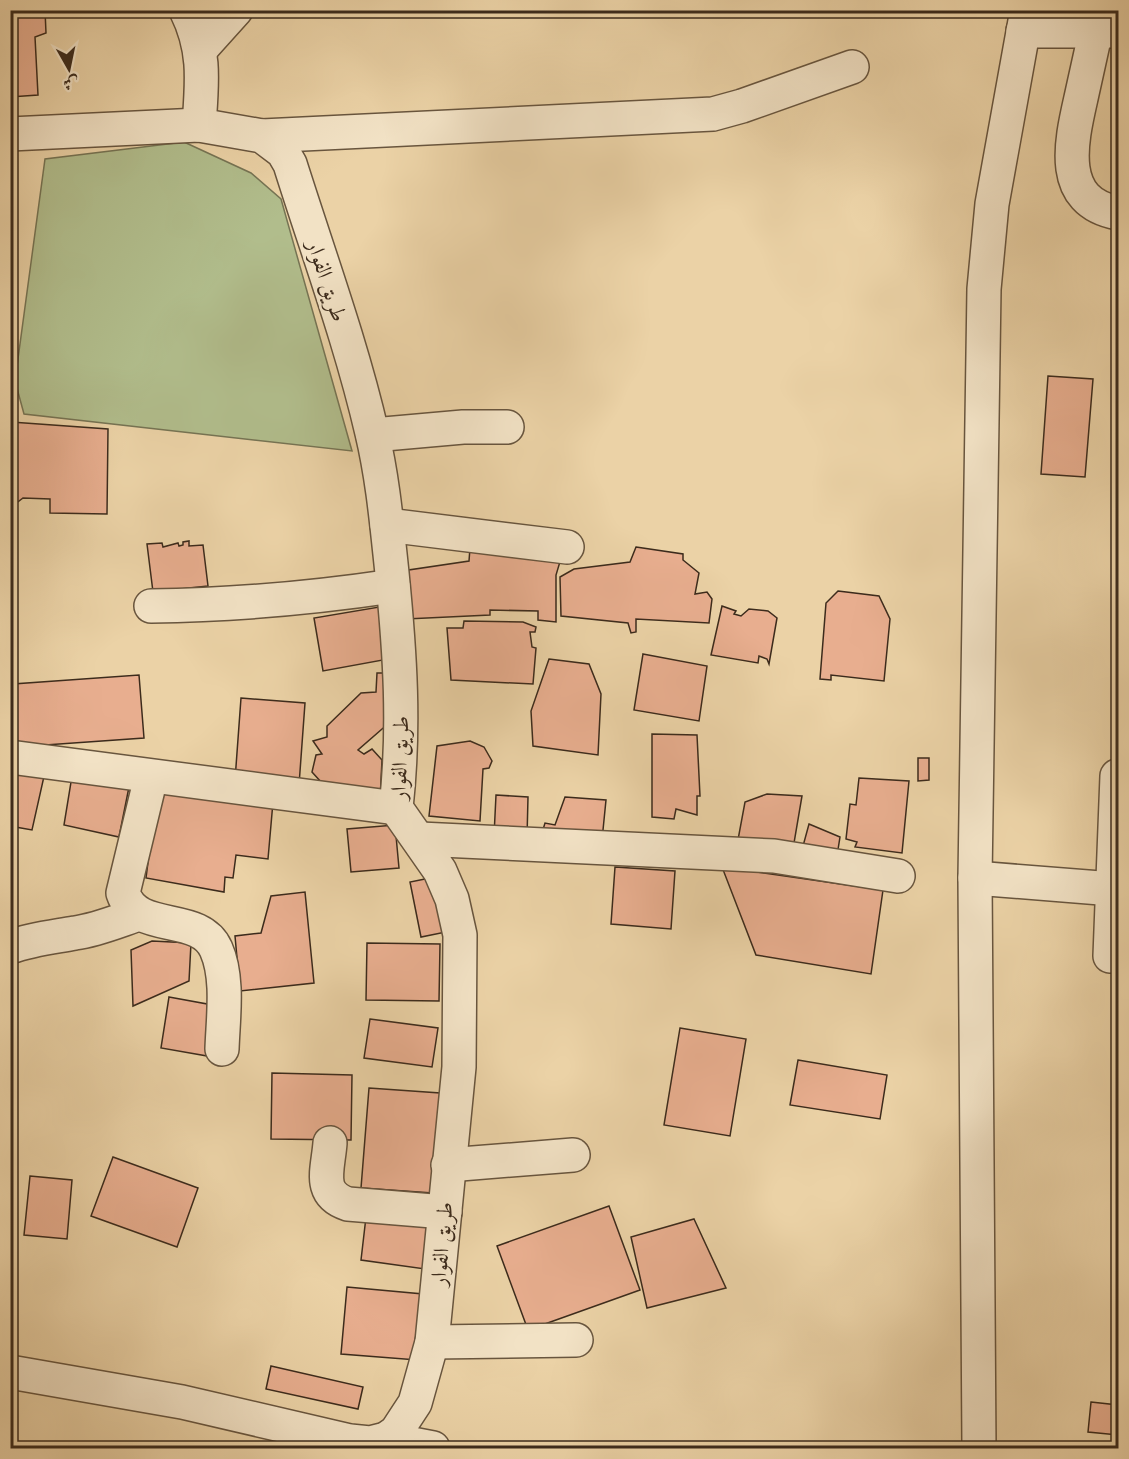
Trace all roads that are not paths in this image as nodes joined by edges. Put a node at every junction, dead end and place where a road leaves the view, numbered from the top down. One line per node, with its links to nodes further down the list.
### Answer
1 (186, 10): 5 (street)
2 (236, 10): 5 (street)
3 (1025, 21): 4 (street); 23 (street)
4 (1107, 31): 10 (street)
5 (200, 50): 7 (street)
6 (852, 66): 9 (street)
7 (199, 125): 8 (street); 9 (street)
8 (10, 134)
9 (262, 136): 12 (street, طريق الفوار)
10 (1119, 213)
11 (507, 427): 12 (street)
12 (373, 435): 13 (street, طريق الفوار)
13 (387, 525): 14 (street); 15 (street, طريق الفوار)
14 (567, 547)
15 (393, 586): 16 (street); 20 (street, طريق الفوار)
16 (151, 606)
17 (10, 756): 19 (street)
18 (1117, 776): 24 (street)
19 (151, 777): 20 (street); 25 (street)
20 (396, 808): 21 (street, طريق الفوار)
21 (420, 839): 22 (street); 31 (street, طريق الفوار)
22 (898, 876)
23 (975, 878): 24 (street); 38 (street)
24 (1113, 889): 27 (street)
25 (139, 914): 26 (street); 28 (street)
26 (10, 947)
27 (1110, 956)
28 (222, 1049)
29 (330, 1143): 32 (street)
30 (573, 1155): 31 (street)
31 (448, 1165): 32 (street, طريق الفوار)
32 (446, 1212): 34 (street, طريق الفوار)
33 (576, 1340): 34 (street)
34 (432, 1342): 36 (street, طريق الفوار)
35 (10, 1372): 36 (street)
36 (386, 1439): 37 (street)
37 (433, 1449)
38 (979, 1449)

